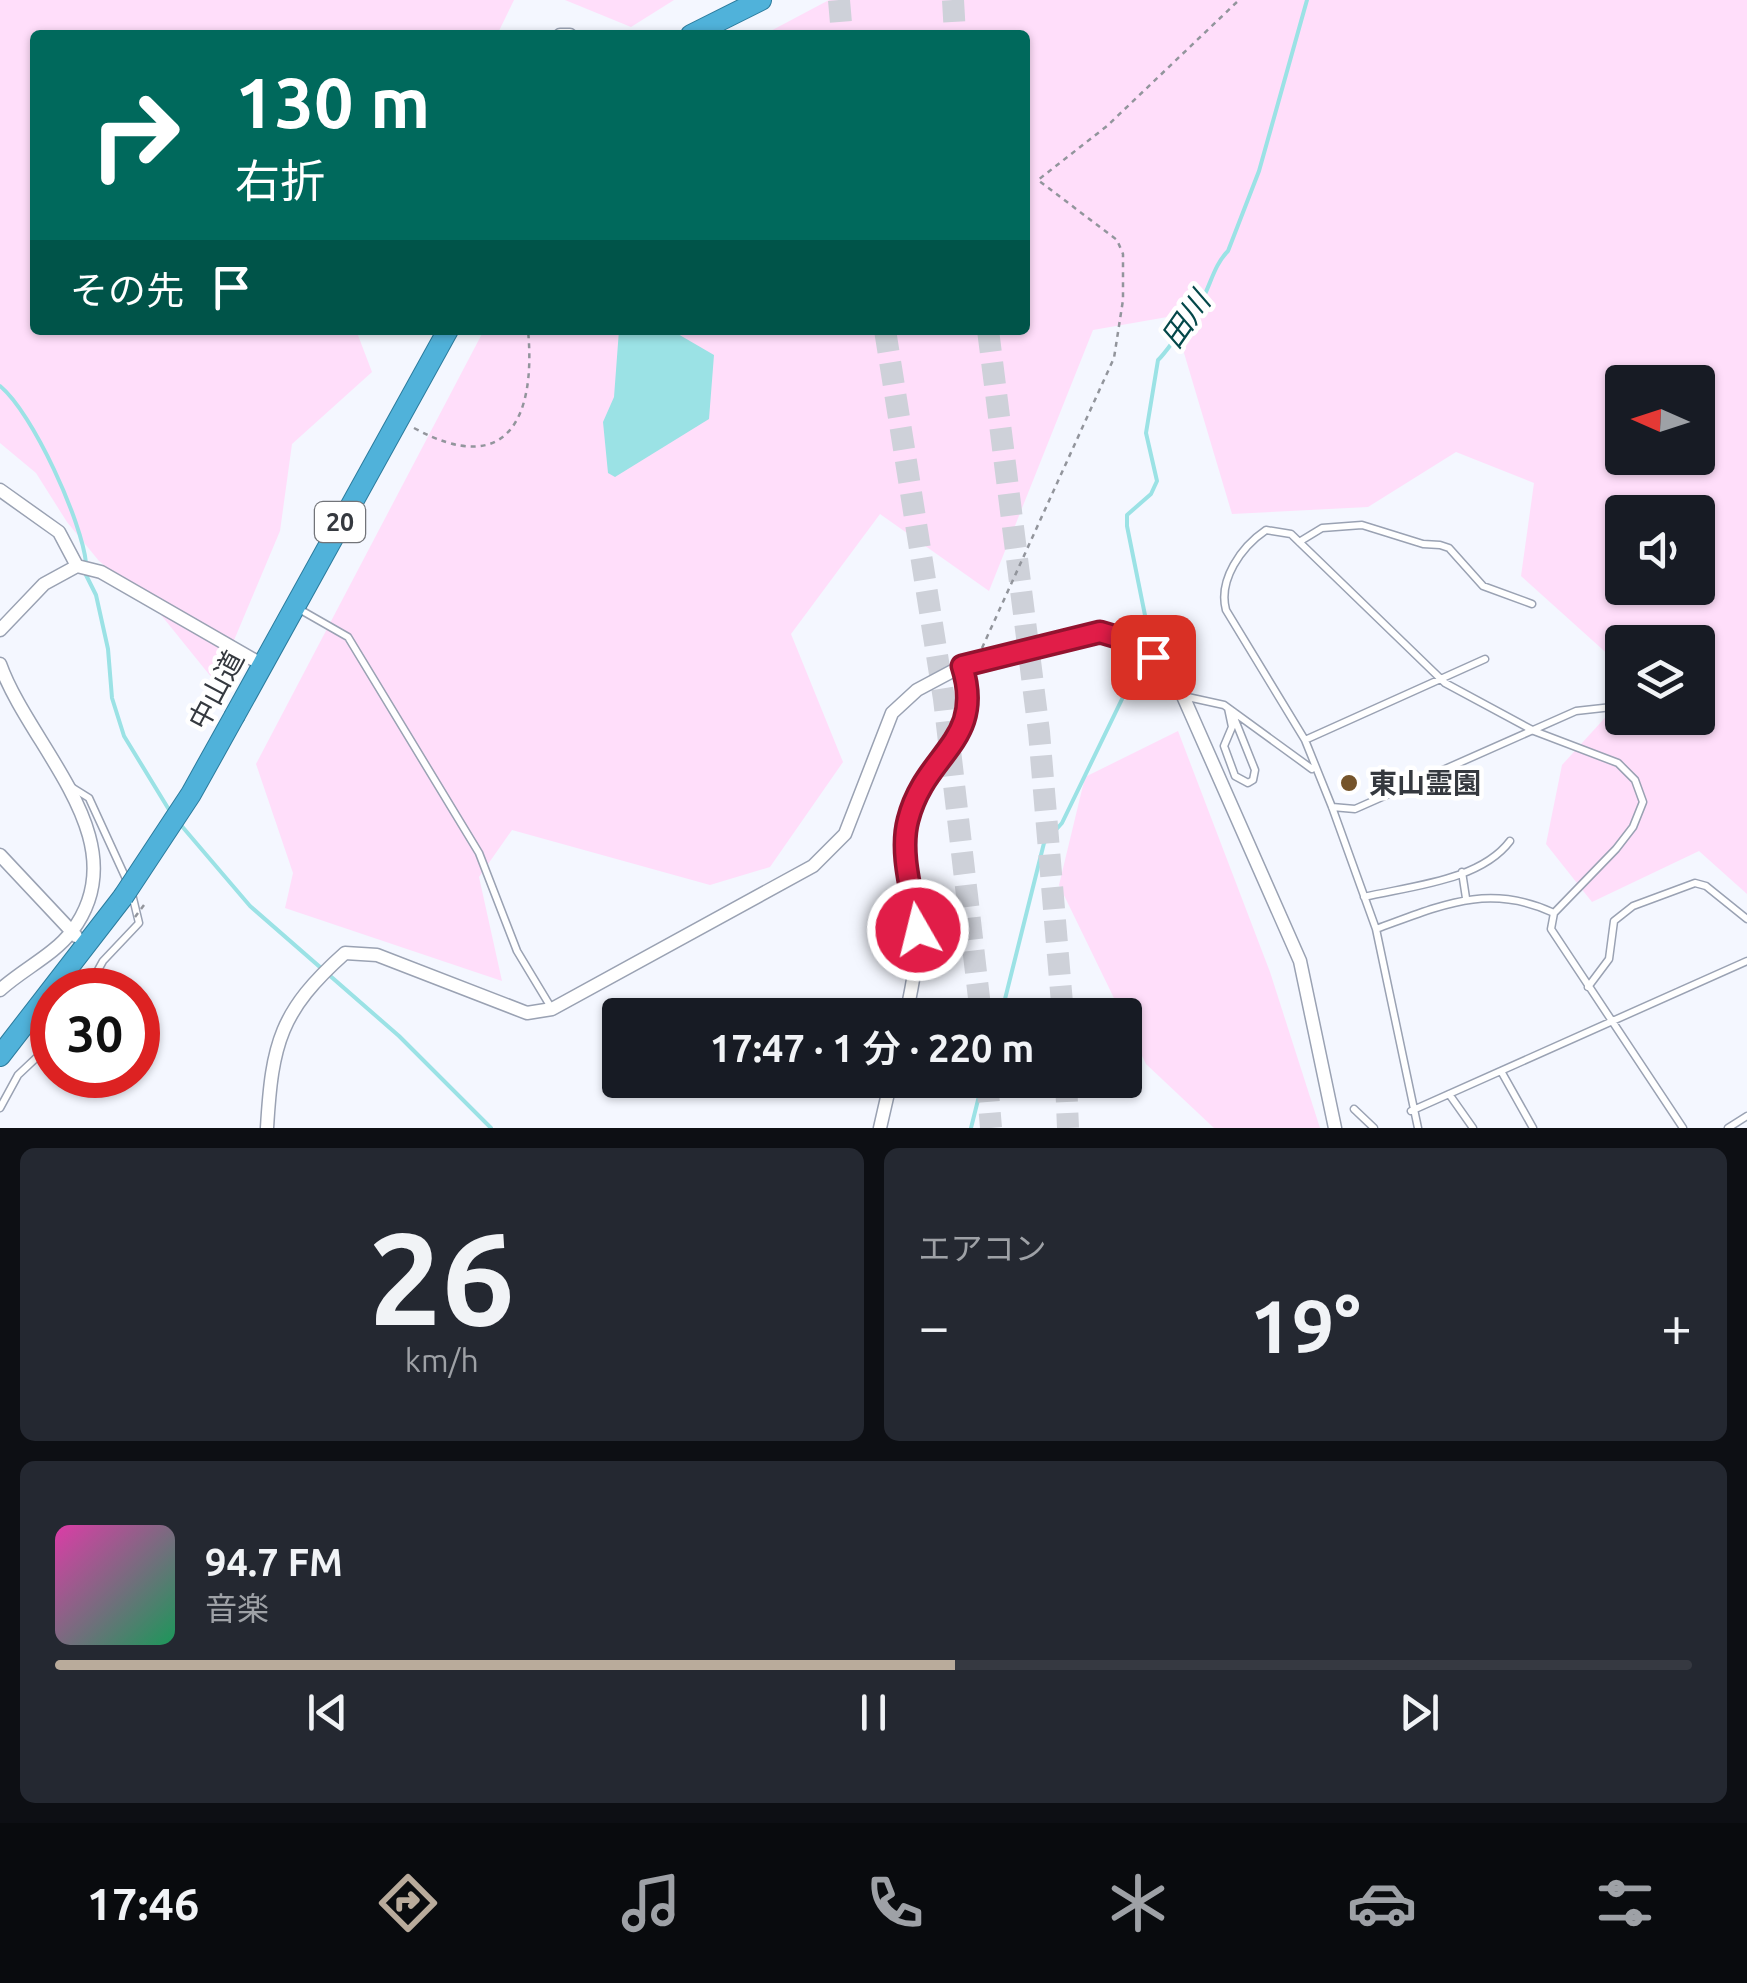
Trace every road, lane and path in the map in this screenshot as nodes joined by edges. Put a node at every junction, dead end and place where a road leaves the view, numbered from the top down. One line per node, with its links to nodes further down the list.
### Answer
1 (762, 0): 3 (highway)
2 (1238, 0): 16 (path)
3 (701, 30)
4 (445, 335): 11 (highway, 中山道 / 20)
5 (528, 335): 6 (path)
6 (413, 427)
7 (0, 490): 9 (street)
8 (1299, 542): 10 (lane); 17 (lane); 22 (lane)
9 (82, 567): 12 (street); 15 (street)
10 (1532, 604)
11 (293, 606): 15 (highway, 中山道 / 20); 42 (lane)
12 (0, 630)
13 (1486, 659): 17 (lane)
14 (0, 664): 24 (street)
15 (261, 664): 36 (highway, 中山道 / 20, bridge)
16 (962, 666): 18 (street); 41 (street); 42 (street)
17 (1440, 679): 21 (lane); 22 (lane)
18 (1183, 696): 20 (lane); 55 (street)
19 (1605, 708): 21 (lane)
20 (1230, 709): 20 (lane); 23 (lane)
21 (1534, 731): 25 (lane); 32 (lane)
22 (1305, 740): 23 (lane)
23 (1314, 769): 25 (lane)
24 (67, 785): 36 (street); 38 (lane)
25 (1332, 808): 29 (lane)
26 (1510, 842): 28 (lane)
27 (0, 855): 36 (street)
28 (1462, 872): 29 (lane); 30 (lane)
29 (1364, 897): 35 (lane)
30 (1466, 898): 32 (lane); 35 (lane)
31 (148, 902): 33 (path, bridge)
32 (1554, 913): 39 (lane)
33 (135, 917)
34 (1747, 918): 39 (lane)
35 (1376, 929): 51 (lane)
36 (78, 938): 40 (street); 44 (highway, 中山道 / 20)
37 (1747, 962): 43 (lane)
38 (99, 968)
39 (1588, 987): 43 (lane)
40 (0, 990)
41 (908, 998)
42 (552, 1009): 53 (street)
43 (1612, 1021): 46 (lane); 60 (lane)
44 (0, 1056)
45 (30, 1064): 49 (lane)
46 (1501, 1071): 47 (lane); 59 (lane)
47 (1450, 1094): 51 (lane); 58 (lane)
48 (887, 1098): 54 (street)
49 (0, 1108)
50 (1354, 1110): 56 (lane)
51 (1411, 1111): 57 (lane)
52 (1747, 1116): 61 (lane)
53 (267, 1128)
54 (880, 1128)
55 (1335, 1128)
56 (1374, 1128)
57 (1418, 1128)
58 (1473, 1128)
59 (1533, 1128)
60 (1684, 1128)
61 (1728, 1128)

